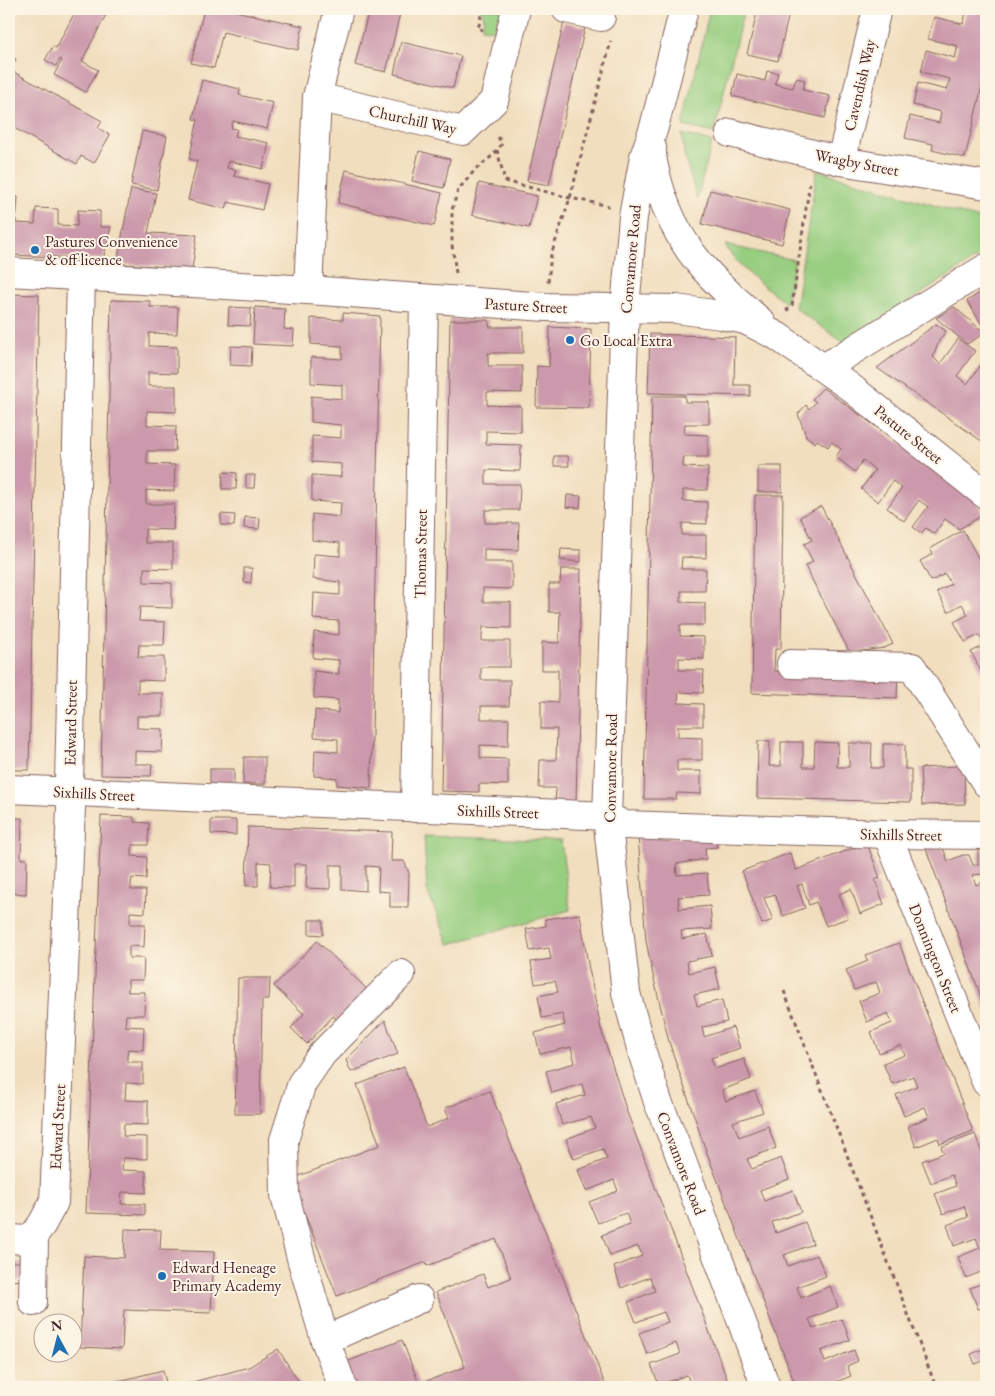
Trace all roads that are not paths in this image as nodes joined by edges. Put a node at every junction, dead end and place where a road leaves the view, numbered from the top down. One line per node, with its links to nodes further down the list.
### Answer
1 (339, 9): 7 (street)
2 (516, 9): 7 (street, Churchill Way)
3 (566, 9): 6 (street)
4 (684, 9): 8 (street, Convamore Road)
5 (877, 9): 10 (street, Cavendish Way)
6 (606, 27)
7 (317, 97): 15 (street)
8 (654, 127): 17 (street, Convamore Road); 18 (street, Convamore Road)
9 (730, 132): 10 (street, Wragby Street)
10 (828, 158): 11 (street, Wragby Street)
11 (986, 185)
12 (986, 268): 19 (street)
13 (9, 272): 14 (street, Pasture Street)
14 (81, 277): 15 (street, Pasture Street); 24 (street, Edward Street)
15 (308, 290): 16 (street, Pasture Street)
16 (424, 299): 17 (street, Pasture Street); 25 (street, Thomas Street)
17 (624, 308): 18 (street, Pasture Street); 26 (street, Convamore Road)
18 (771, 331): 19 (street, Pasture Street)
19 (824, 368): 20 (street, Pasture Street)
20 (986, 495)
21 (791, 664): 22 (street)
22 (986, 783)
23 (9, 789): 24 (street, Sixhills Street)
24 (70, 791): 25 (street, Sixhills Street); 31 (street, Edward Street)
25 (415, 808): 26 (street, Sixhills Street)
26 (607, 816): 27 (street, Sixhills Street); 36 (street, Convamore Road)
27 (887, 834): 28 (street, Sixhills Street); 30 (street, Donnington Street)
28 (986, 835)
29 (401, 974): 34 (street)
30 (986, 1082)
31 (27, 1234): 33 (street)
32 (419, 1298): 34 (street)
33 (33, 1302)
34 (326, 1340): 35 (street)
35 (343, 1387)
36 (766, 1387)

